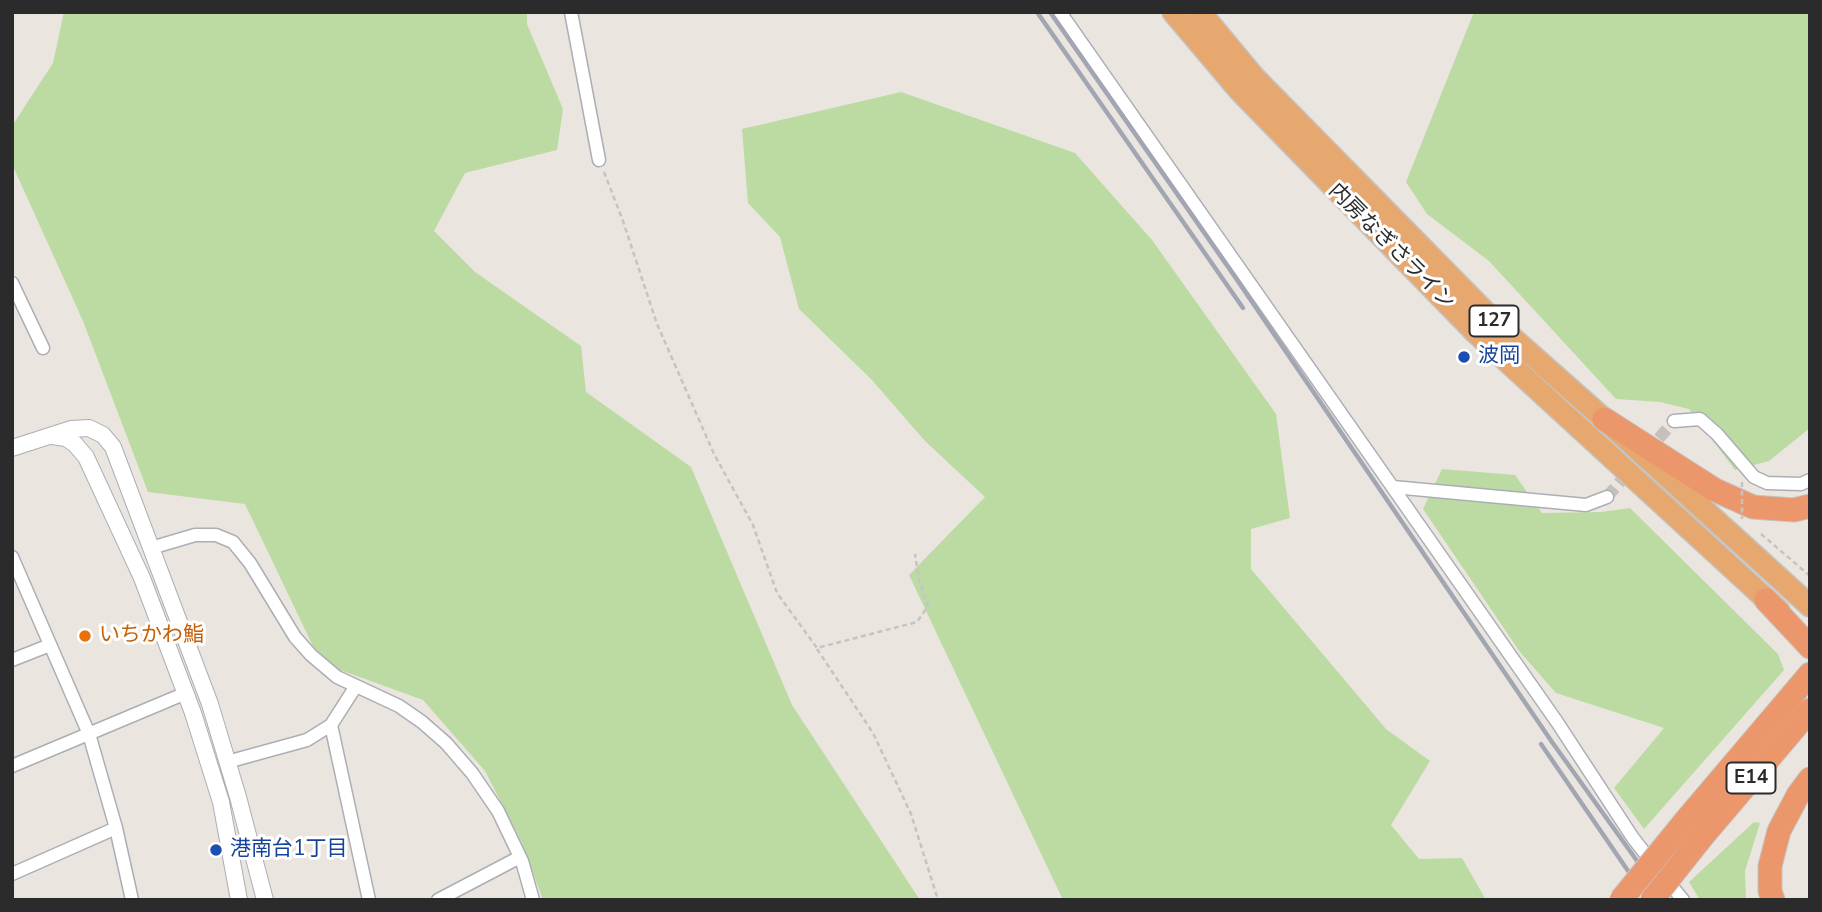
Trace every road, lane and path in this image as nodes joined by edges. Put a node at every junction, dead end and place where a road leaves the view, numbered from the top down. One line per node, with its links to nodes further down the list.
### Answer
1 (571, 12): 5 (street)
2 (1060, 12): 14 (street)
3 (1173, 12): 23 (highway, 内房なぎさライン / 127)
4 (1200, 12): 8 (highway, 内房なぎさライン / 127)
5 (599, 160): 28 (path)
6 (12, 283): 7 (street)
7 (43, 348)
8 (1604, 419): 16 (highway); 24 (highway, 内房なぎさライン / 127)
9 (1674, 421): 12 (street)
10 (43, 436): 11 (street); 19 (street); 32 (street)
11 (12, 448)
12 (1810, 480)
13 (1742, 482): 17 (path, bridge)
14 (1393, 487): 15 (street); 51 (street)
15 (1607, 496)
16 (1810, 506)
17 (1742, 519)
18 (1752, 527): 22 (path)
19 (151, 548): 31 (street); 36 (street)
20 (915, 554): 28 (path)
21 (12, 557): 26 (street)
22 (1810, 576)
23 (1766, 600): 25 (highway, 内房なぎさライン / 127); 27 (highway)
24 (1810, 606)
25 (1810, 637)
26 (50, 645): 29 (street); 35 (street)
27 (1810, 647)
28 (817, 648): 48 (path)
29 (12, 660)
30 (1810, 674): 49 (highway, E14, bridge)
31 (356, 685): 34 (street); 40 (street)
32 (186, 694): 35 (street); 43 (street)
33 (1805, 715): 50 (highway, E14, bridge)
34 (331, 725): 36 (street); 45 (street)
35 (89, 734): 37 (street); 39 (street)
36 (227, 762): 44 (street)
37 (12, 766)
38 (1810, 779): 52 (highway)
39 (116, 828): 41 (street); 42 (street)
40 (520, 857): 46 (street); 47 (street)
41 (12, 874)
42 (132, 900)
43 (239, 900)
44 (265, 900)
45 (369, 900)
46 (438, 900)
47 (533, 900)
48 (937, 900)
49 (1621, 900)
50 (1652, 900)
51 (1683, 900)
52 (1773, 900)

